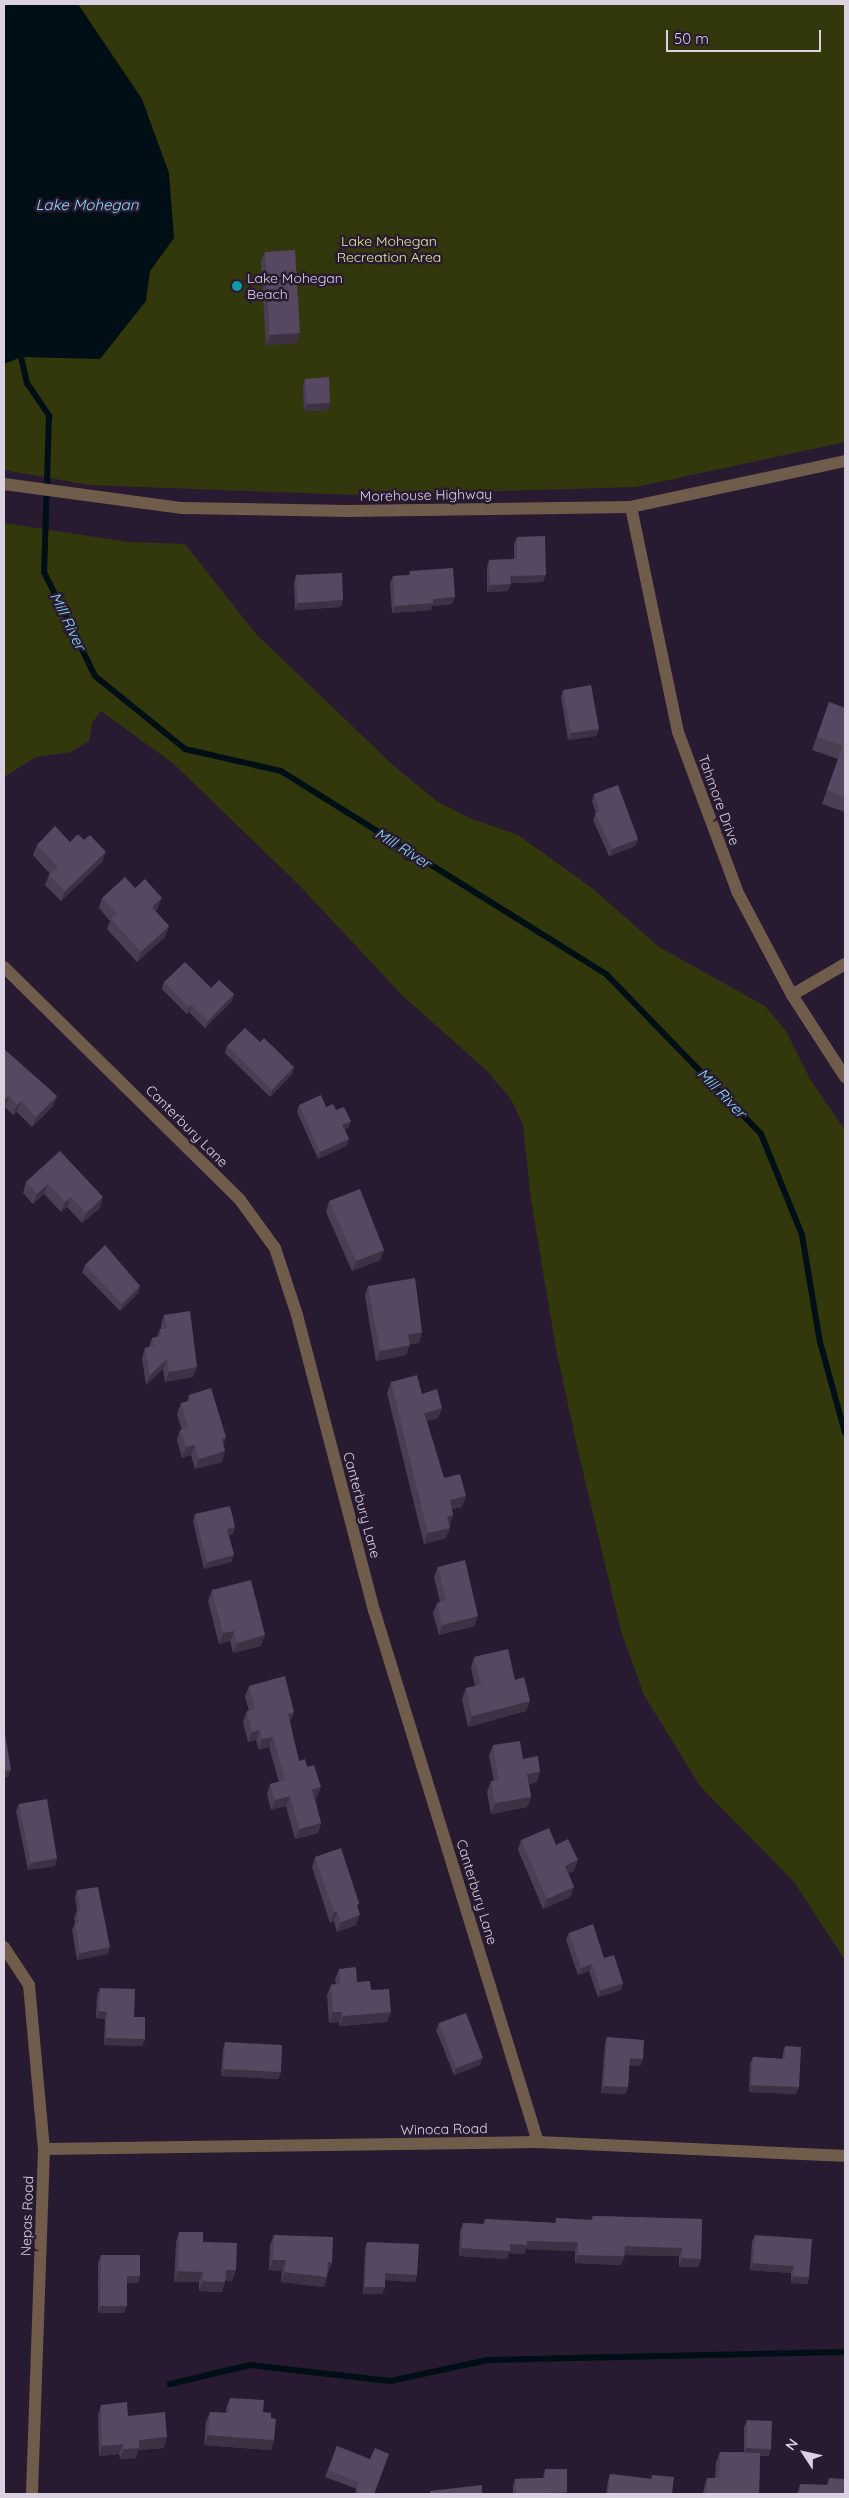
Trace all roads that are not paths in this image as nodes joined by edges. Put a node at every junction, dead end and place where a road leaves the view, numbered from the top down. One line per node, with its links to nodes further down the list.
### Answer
1 (845, 461): 3 (street, Morehouse Highway)
2 (4, 484): 3 (street, Morehouse Highway)
3 (631, 507): 6 (street, Tahmore Drive)
4 (845, 964): 6 (street)
5 (4, 967): 9 (street, Canterbury Lane)
6 (792, 995): 7 (street, Tahmore Drive)
7 (845, 1077)
8 (4, 1947): 10 (street, Nepas Road)
9 (538, 2142): 10 (street, Winoca Road); 11 (street, Winoca Road)
10 (44, 2149): 12 (street, Nepas Road)
11 (844, 2156)
12 (32, 2494)

